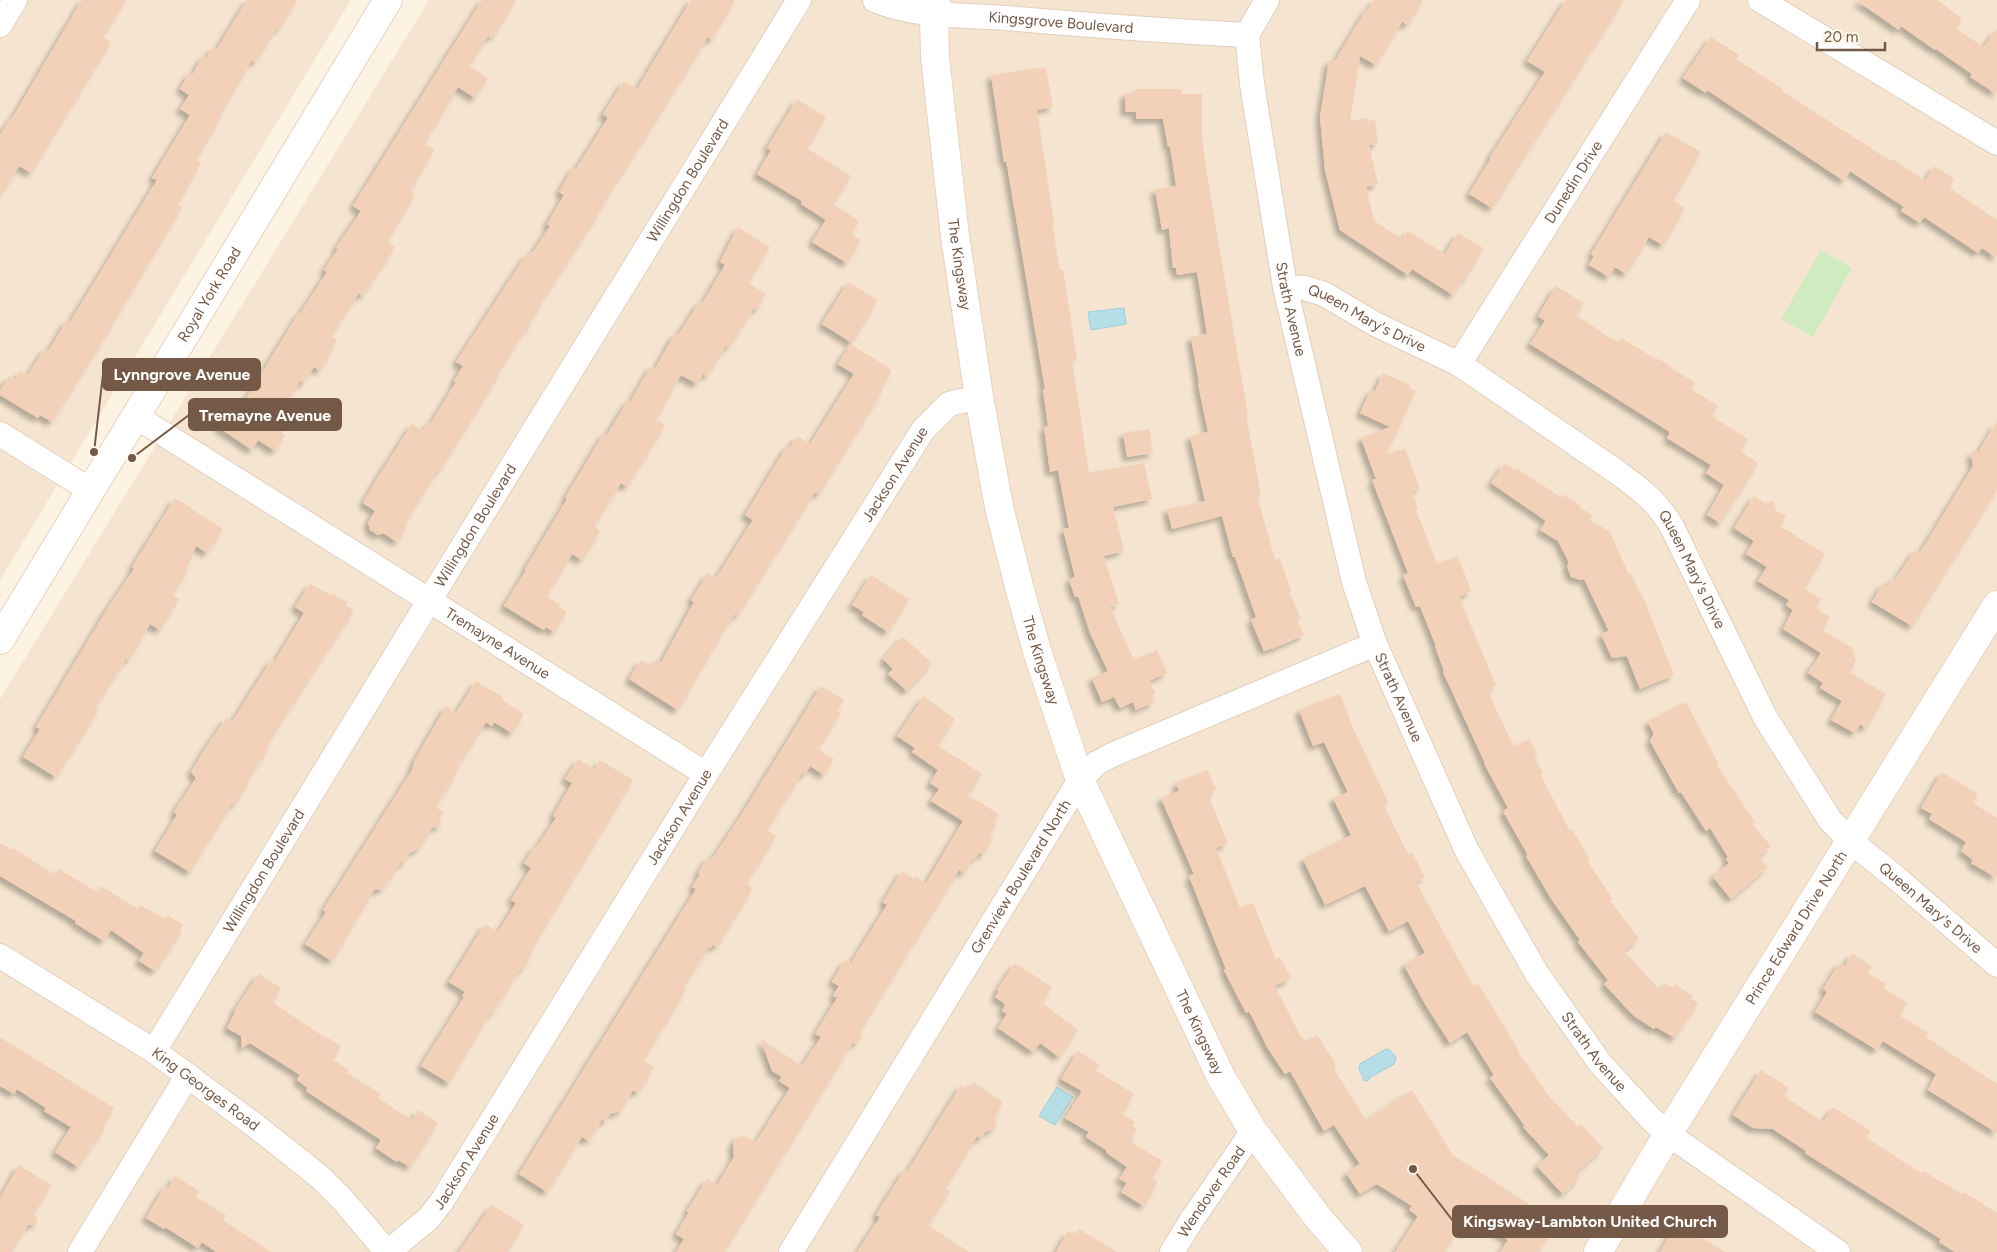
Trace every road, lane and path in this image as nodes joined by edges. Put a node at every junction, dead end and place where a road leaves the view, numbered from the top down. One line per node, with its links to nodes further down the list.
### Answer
1 (15, 0): 9 (street)
2 (388, 0): 15 (street, Royal York Road)
3 (799, 0): 18 (street, Willingdon Boulevard)
4 (875, 0): 8 (street, Kingsgrove Boulevard)
5 (1268, 0): 10 (street)
6 (1688, 0): 13 (street, Dunedin Drive)
7 (1760, 0): 11 (street)
8 (935, 6): 10 (street, Kingsgrove Boulevard); 14 (street, The Kingsway)
9 (0, 25)
10 (1248, 35): 12 (street, Strath Avenue)
11 (1997, 143)
12 (1286, 287): 13 (street, Queen Mary's Drive); 21 (street, Strath Avenue)
13 (1459, 364): 24 (street, Queen Mary's Drive)
14 (979, 396): 22 (street, Jackson Avenue); 23 (street, The Kingsway)
15 (135, 416): 17 (street, Royal York Road); 18 (street, Tremayne Avenue)
16 (0, 434): 17 (street)
17 (90, 490): 20 (street, Royal York Road)
18 (428, 600): 22 (street, Tremayne Avenue); 27 (street, Willingdon Boulevard)
19 (1997, 605): 24 (street, Prince Edward Drive North)
20 (0, 640)
21 (1375, 644): 23 (street, Grenview Boulevard North); 30 (street, Strath Avenue)
22 (706, 774): 32 (street, Jackson Avenue)
23 (1080, 780): 29 (street, The Kingsway); 33 (street, Grenview Boulevard North)
24 (1850, 841): 26 (street, Queen Mary's Drive); 30 (street, Prince Edward Drive North)
25 (0, 956): 27 (street, King Georges Road)
26 (1997, 965)
27 (154, 1051): 28 (street, King Georges Road)
28 (188, 1075): 31 (street); 32 (street, King Georges Road)
29 (1253, 1131): 34 (street, Wendover Road); 35 (street, The Kingsway)
30 (1668, 1134): 36 (street, Prince Edward Drive North); 37 (street, Strath Avenue)
31 (80, 1252)
32 (388, 1252)
33 (791, 1252)
34 (1172, 1252)
35 (1348, 1252)
36 (1598, 1252)
37 (1838, 1252)

